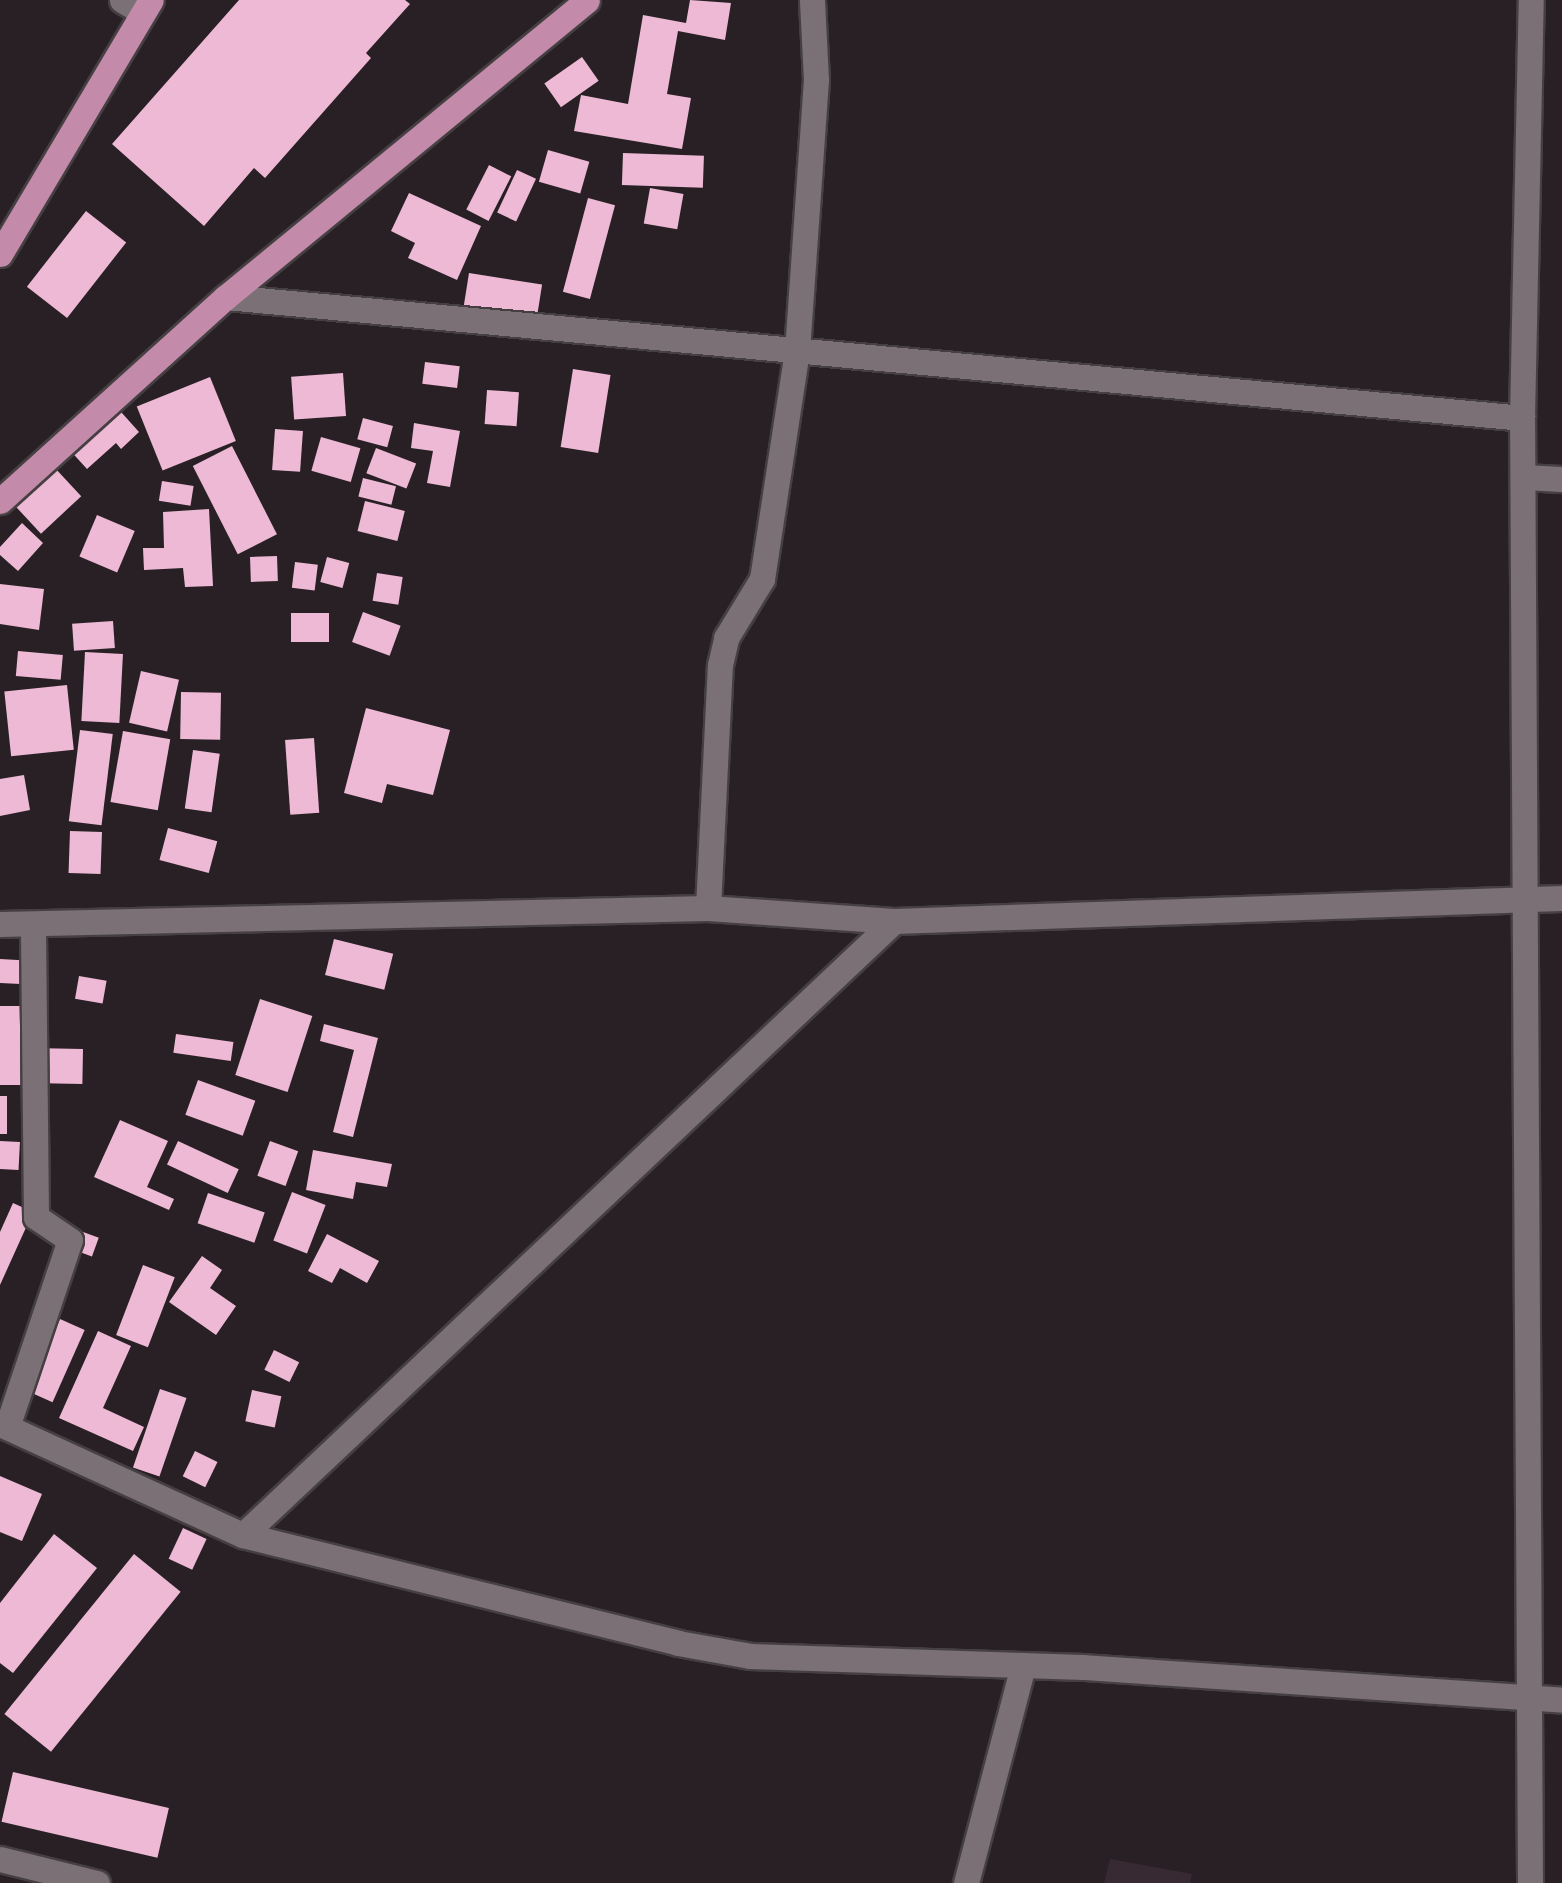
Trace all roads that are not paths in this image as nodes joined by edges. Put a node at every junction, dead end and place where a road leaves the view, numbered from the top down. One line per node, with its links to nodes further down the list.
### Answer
1 (588, 0): 6 (main road)
2 (812, 0): 7 (street)
3 (1531, 0): 8 (street)
4 (138, 4): 5 (main road)
5 (0, 254)
6 (226, 297): 7 (street); 11 (main road)
7 (797, 350): 8 (street); 14 (street)
8 (1522, 418): 9 (street)
9 (1522, 477): 10 (street); 12 (street)
10 (1562, 479)
11 (0, 501)
12 (1524, 897): 13 (street); 15 (street); 21 (street)
13 (1562, 898)
14 (708, 908): 15 (street); 17 (street)
15 (894, 921): 19 (street)
16 (0, 924): 17 (street)
17 (33, 924): 18 (street)
18 (4, 1425): 19 (street)
19 (243, 1534): 20 (street)
20 (1023, 1665): 21 (street); 25 (street)
21 (1528, 1695): 22 (street); 26 (street)
22 (1562, 1700)
23 (0, 1860): 24 (street)
24 (97, 1883)
25 (966, 1883)
26 (1530, 1883)

